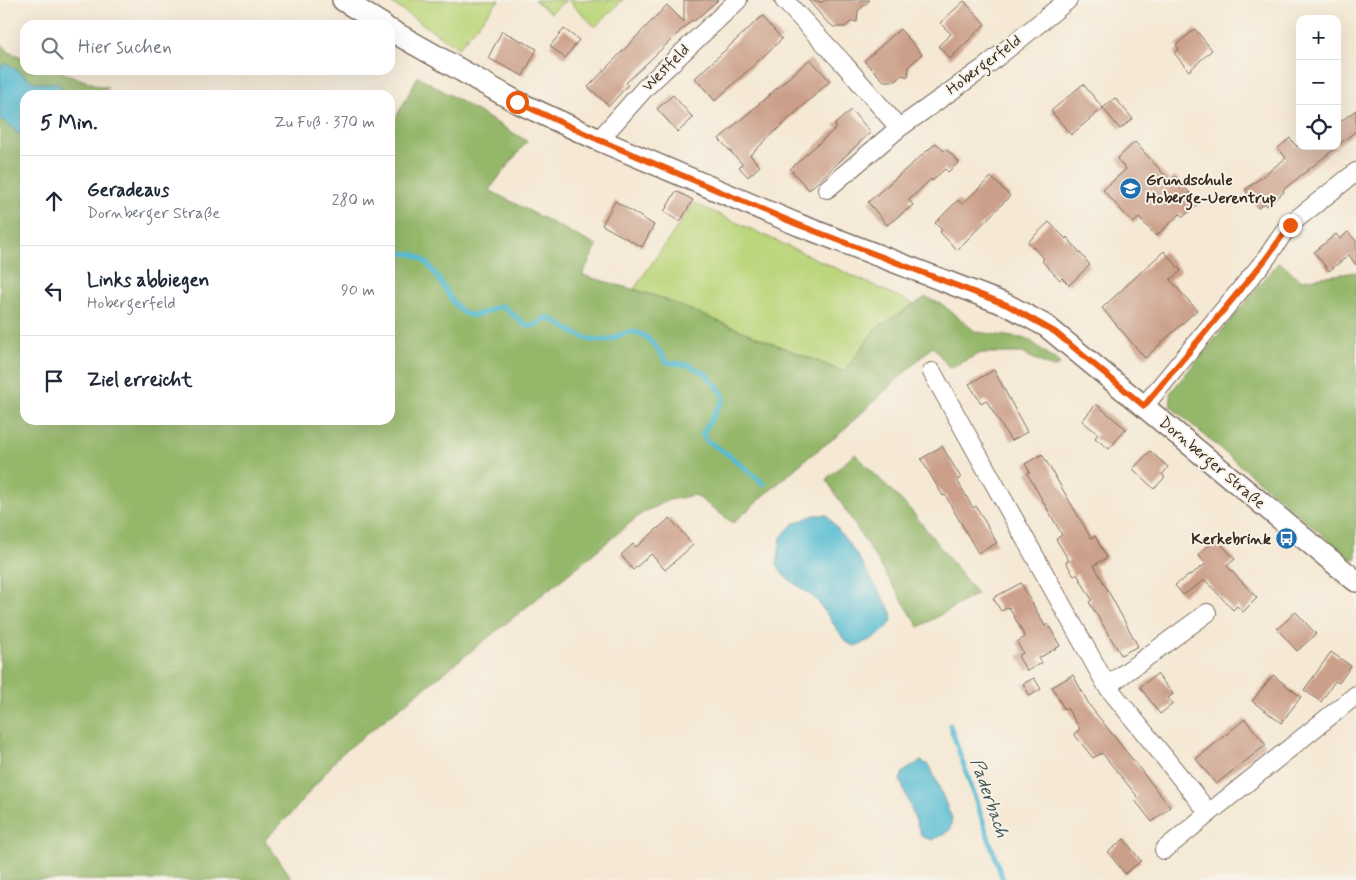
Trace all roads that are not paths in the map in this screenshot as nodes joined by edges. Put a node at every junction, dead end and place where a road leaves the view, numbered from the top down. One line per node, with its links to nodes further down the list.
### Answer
1 (343, 0): 5 (street)
2 (738, 0): 8 (street, Westfeld)
3 (784, 0): 7 (street)
4 (1068, 0): 7 (street, Hobergerfeld)
5 (375, 20)
6 (395, 33): 8 (street, Dornberger Straße)
7 (899, 128): 10 (street, Hobergerfeld)
8 (599, 140): 12 (street, Dornberger Straße)
9 (1356, 172): 12 (street)
10 (827, 189)
11 (932, 372): 15 (street)
12 (1144, 406): 13 (street, Dornberger Straße)
13 (1356, 581)
14 (1207, 613): 15 (street)
15 (1107, 686): 17 (street)
16 (1356, 696): 17 (street)
17 (1209, 814): 18 (street)
18 (1164, 850)

